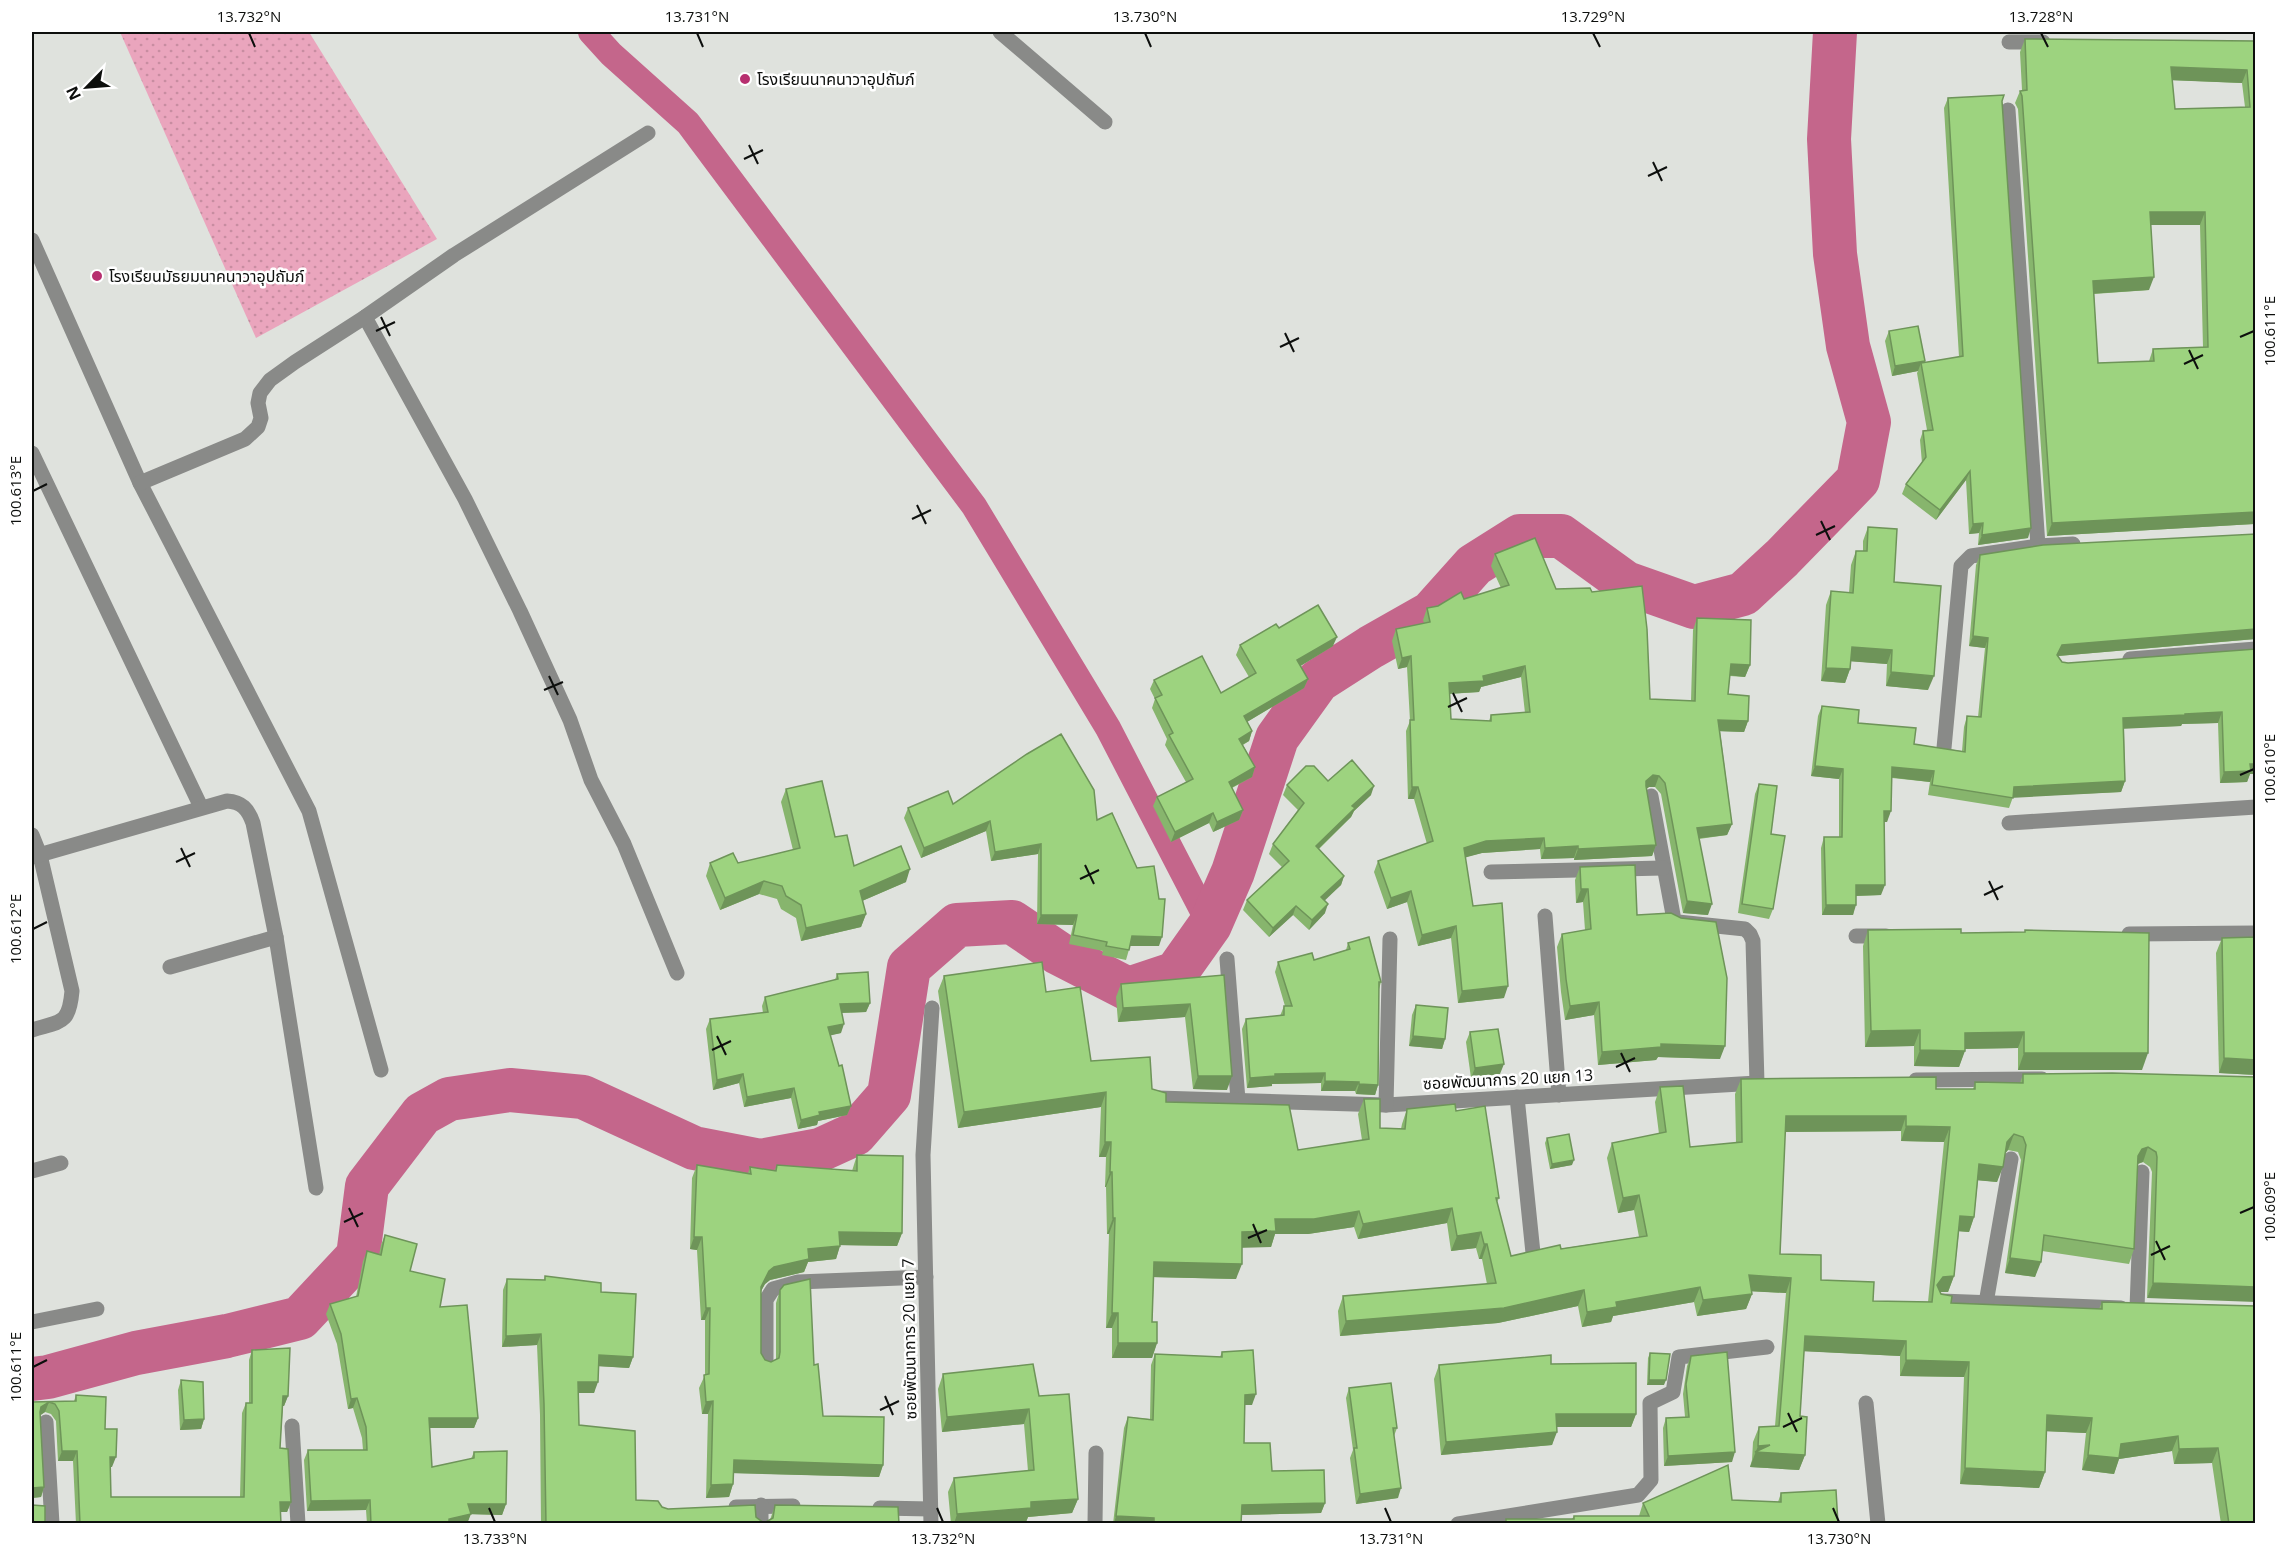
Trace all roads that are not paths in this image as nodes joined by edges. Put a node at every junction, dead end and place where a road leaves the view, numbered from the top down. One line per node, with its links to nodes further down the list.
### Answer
1 (1000, 32): 5 (street)
2 (2046, 39): 3 (street)
3 (2009, 42)
4 (2008, 110): 12 (street)
5 (1105, 123)
6 (648, 133): 8 (street)
7 (32, 240): 10 (street)
8 (365, 317): 10 (street); 33 (street)
9 (32, 453): 17 (street)
10 (141, 483): 36 (street)
11 (2084, 543): 12 (street)
12 (2038, 546): 15 (street)
13 (2256, 649): 14 (street)
14 (2109, 660)
15 (1944, 748)
16 (1651, 796): 22 (street)
17 (201, 807): 21 (street); 29 (street)
18 (2256, 807): 19 (street)
19 (2009, 823)
20 (32, 835): 21 (street)
21 (36, 856): 35 (street)
22 (1663, 868): 23 (street); 39 (street, ซอยพัฒนาการ 20 แยก 13)
23 (1491, 872)
24 (1545, 915): 39 (street)
25 (2256, 933): 26 (street)
26 (2115, 934)
27 (1856, 936): 28 (street)
28 (1903, 936)
29 (276, 937): 32 (street); 48 (street)
30 (1390, 939): 43 (street)
31 (1227, 959): 42 (street)
32 (170, 967)
33 (677, 973)
34 (932, 1008): 50 (street, ซอยพัฒนาการ 20 แยก 7)
35 (32, 1030)
36 (381, 1070)
37 (2060, 1078): 38 (street)
38 (1897, 1081)
39 (1559, 1095): 40 (street, ซอยพัฒนาการ 20 แยก 13)
40 (1517, 1097): 43 (street, ซอยพัฒนาการ 20 แยก 13); 49 (street)
41 (1158, 1098): 42 (street, ซอยพัฒนาการ 20 แยก 13)
42 (1238, 1100): 43 (street, ซอยพัฒนาการ 20 แยก 13)
43 (1386, 1105)
44 (2011, 1159): 52 (street)
45 (61, 1163): 46 (street)
46 (32, 1171)
47 (2142, 1172): 52 (street)
48 (316, 1188)
49 (1533, 1253)
50 (926, 1278): 56 (street); 67 (street, ซอยพัฒนาการ 20 แยก 7)
51 (1941, 1301): 52 (street)
52 (1986, 1303)
53 (97, 1309): 54 (street)
54 (32, 1322)
55 (1767, 1347): 72 (street)
56 (766, 1365)
57 (1866, 1404): 73 (street)
58 (46, 1422): 62 (street)
59 (292, 1426): 69 (street)
60 (1096, 1453): 71 (street)
61 (761, 1505): 63 (street); 66 (street); 70 (street)
62 (52, 1506): 65 (street); 68 (street)
63 (807, 1506)
64 (863, 1507): 67 (street)
65 (32, 1508)
66 (718, 1508)
67 (931, 1516)
68 (52, 1524)
69 (298, 1524)
70 (761, 1524)
71 (1095, 1524)
72 (1458, 1524)
73 (1878, 1524)

